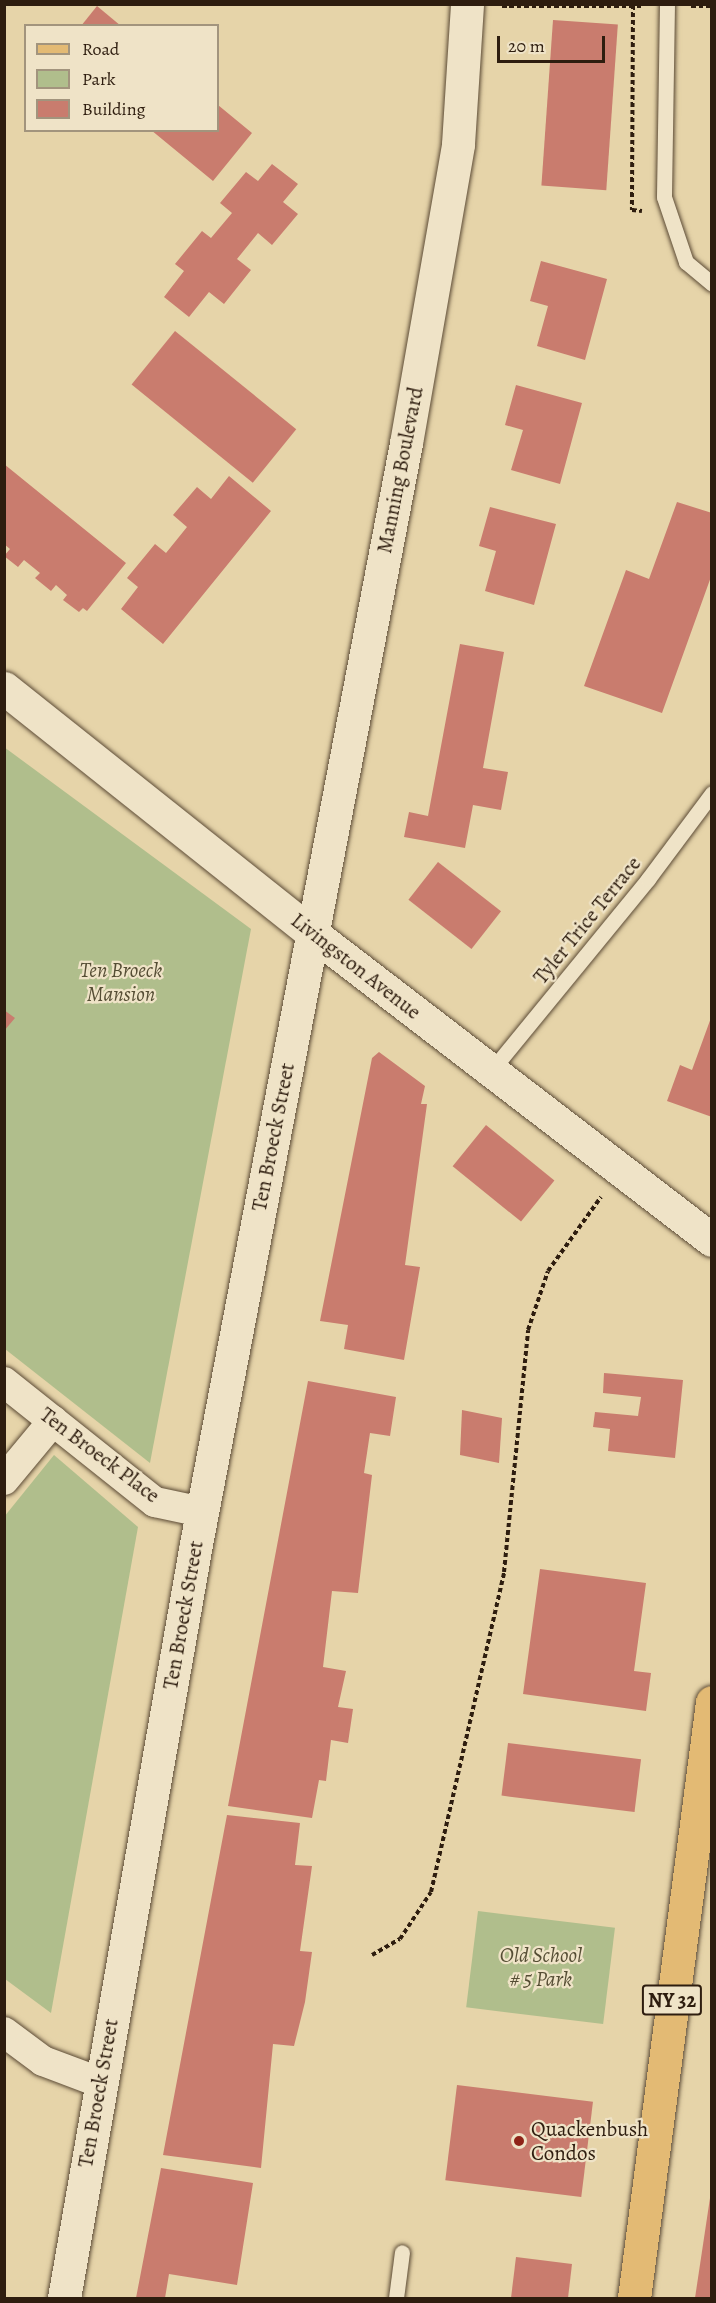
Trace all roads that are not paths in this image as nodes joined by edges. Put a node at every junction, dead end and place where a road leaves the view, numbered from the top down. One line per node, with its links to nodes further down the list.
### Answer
1 (467, 5): 6 (street, Manning Boulevard)
2 (667, 5): 3 (lane)
3 (711, 284)
4 (4, 688): 6 (street, Livingston Avenue)
5 (711, 793): 7 (lane, Tyler Trice Terrace)
6 (312, 933): 7 (street, Livingston Avenue); 12 (street, Ten Broeck Street)
7 (491, 1071): 8 (street, Livingston Avenue)
8 (711, 1240)
9 (4, 1382): 10 (street, Ten Broeck Place)
10 (53, 1421): 11 (street); 12 (street, Ten Broeck Place)
11 (4, 1480)
12 (202, 1512): 15 (street, Ten Broeck Street)
13 (711, 1702): 19 (main road, NY 32)
14 (4, 2032): 15 (street)
15 (99, 2082): 17 (street, Ten Broeck Street)
16 (402, 2252): 18 (lane)
17 (64, 2298)
18 (396, 2298)
19 (634, 2298)

